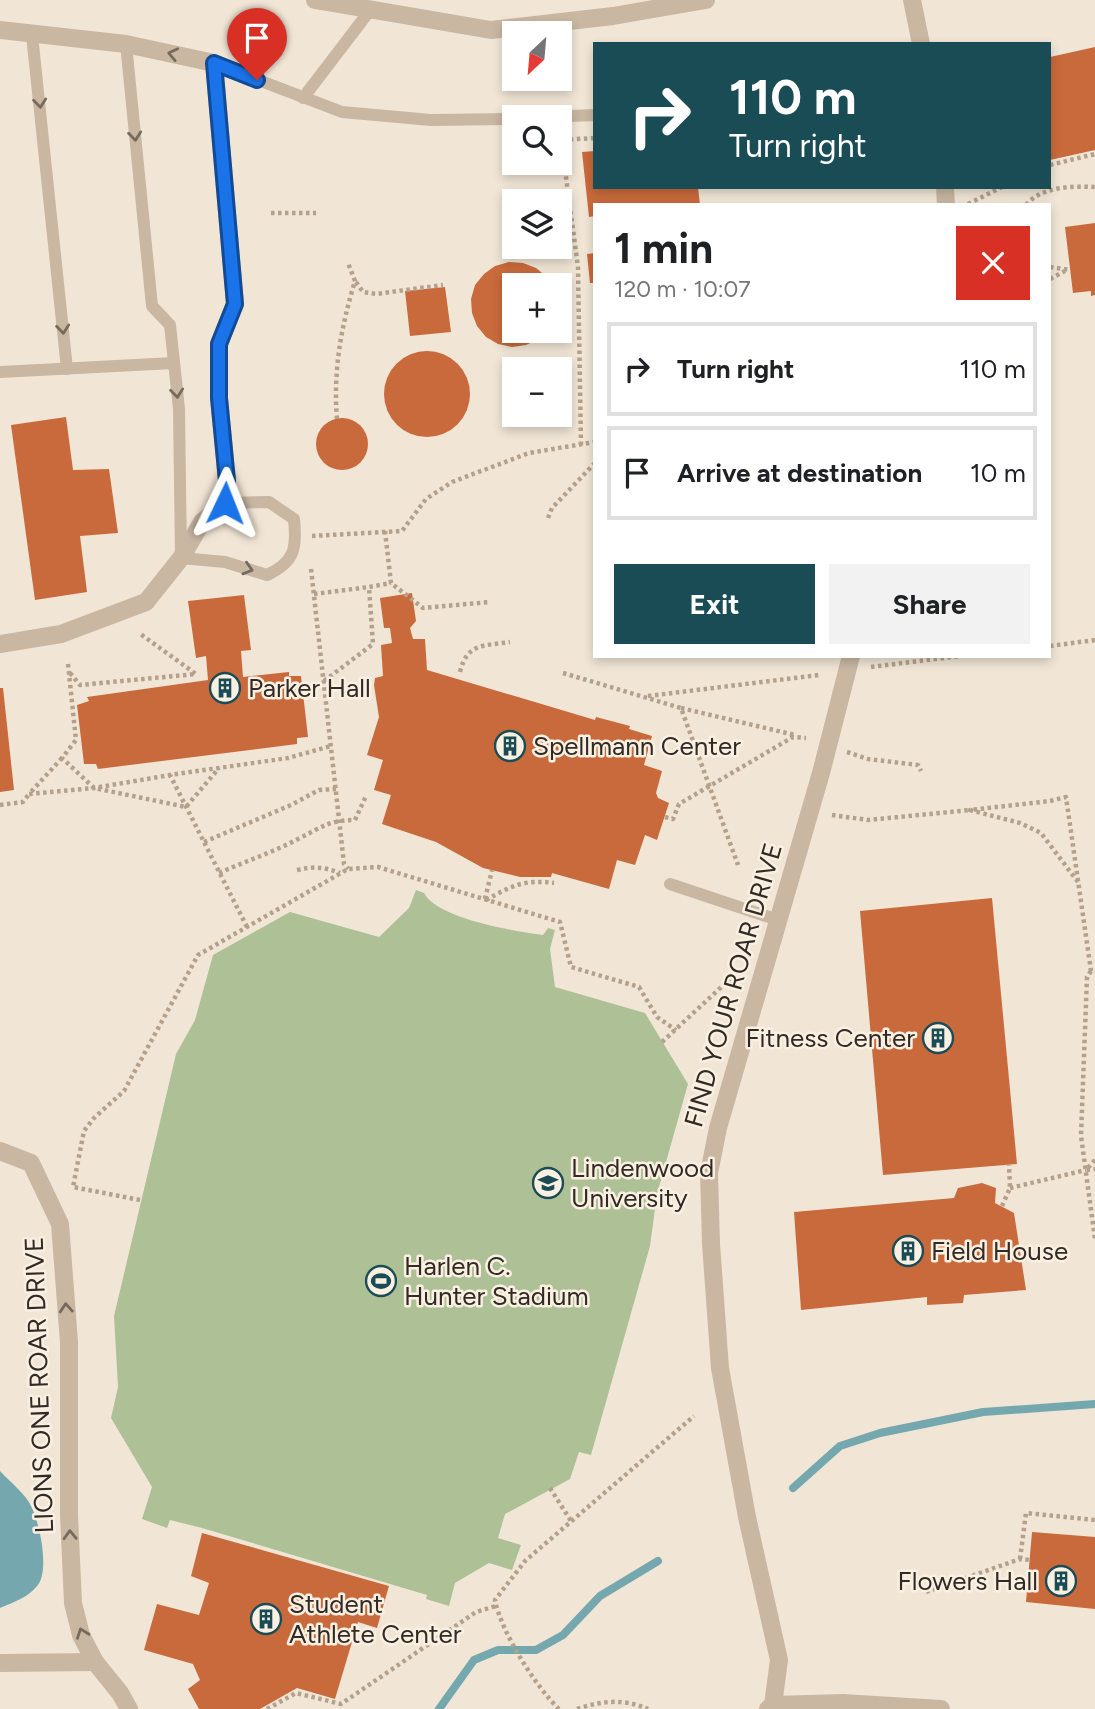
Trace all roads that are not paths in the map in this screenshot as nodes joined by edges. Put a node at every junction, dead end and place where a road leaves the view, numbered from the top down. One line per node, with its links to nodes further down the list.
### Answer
1 (315, 0): 4 (street)
2 (706, 0): 4 (street)
3 (912, 0): 7 (street)
4 (365, 4): 10 (lane)
5 (0, 30): 6 (street)
6 (33, 35): 8 (street); 15 (lane, one-way to 15)
7 (921, 42)
8 (126, 44): 9 (street, one-way to 8); 14 (lane, one-way to 14)
9 (214, 63): 10 (lane); 17 (street)
10 (303, 99): 13 (lane)
11 (593, 115): 12 (lane)
12 (572, 116)
13 (502, 119)
14 (174, 363): 15 (lane); 18 (lane, one-way to 18)
15 (67, 369): 16 (lane)
16 (0, 372)
17 (225, 503): 18 (street); 18 (lane, one-way to 17)
18 (181, 558): 19 (street)
19 (0, 644)
20 (850, 658): 22 (street, FIND YOUR ROAR DRIVE)
21 (670, 884): 22 (lane)
22 (778, 920): 27 (street, FIND YOUR ROAR DRIVE)
23 (0, 1151): 24 (street, LIONS ONE ROAR DRIVE, one-way to 23)
24 (95, 1662): 25 (street); 26 (street, LIONS ONE ROAR DRIVE)
25 (0, 1663)
26 (124, 1701)
27 (770, 1707): 28 (street)
28 (942, 1709)

